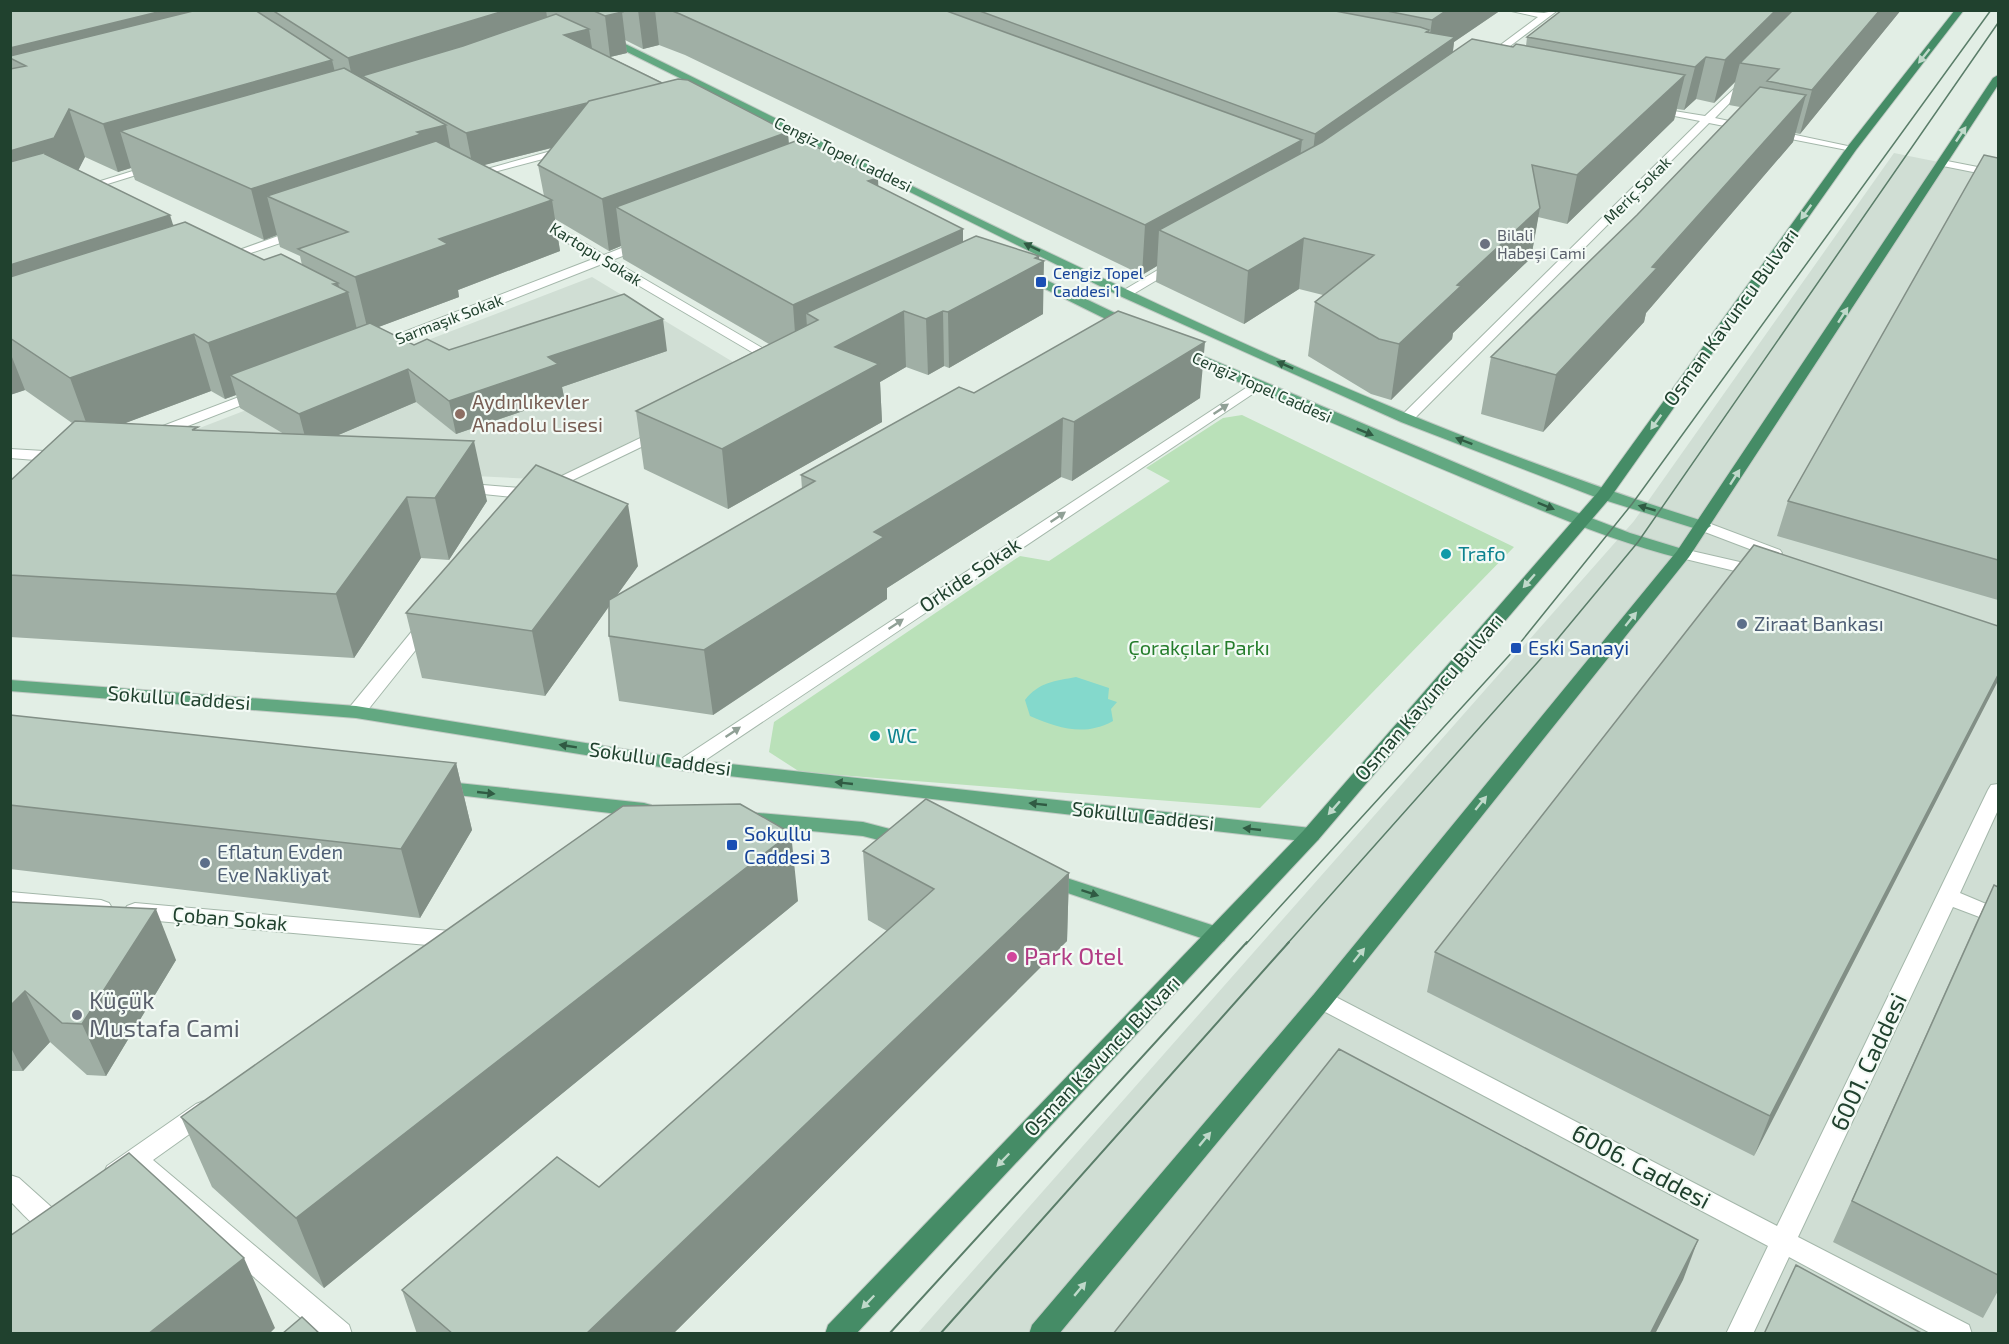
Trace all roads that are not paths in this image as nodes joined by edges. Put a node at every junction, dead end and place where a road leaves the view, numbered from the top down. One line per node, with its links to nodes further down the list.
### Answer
1 (1511, 10): 3 (street)
2 (1960, 10): 11 (highway, Osman Kavuncu Bulvarı, one-way to 11)
3 (1550, 14): 5 (street)
4 (594, 32): 24 (main road, Cengiz Topel Caddesi, one-way to 4)
5 (1477, 66)
6 (1757, 69): 9 (street, Meriç Sokak)
7 (1998, 78): 12 (highway, one-way to 7)
8 (1639, 106): 9 (street)
9 (1707, 120): 11 (street); 31 (street, Meriç Sokak)
10 (585, 145): 15 (street)
11 (1852, 148): 38 (highway, Osman Kavuncu Bulvarı, one-way to 38)
12 (1942, 163): 14 (street); 41 (highway, one-way to 12)
13 (166, 164): 16 (street)
14 (1998, 174)
15 (489, 187)
16 (97, 201)
17 (527, 211): 21 (street, Kartopu Sokak)
18 (317, 226): 23 (street)
19 (656, 239): 21 (street, Sarmaşık Sokak)
20 (1187, 257): 24 (street)
21 (603, 260): 27 (street, Sarmaşık Sokak); 28 (street, Kartopu Sokak)
22 (1010, 267): 25 (main road)
23 (239, 270)
24 (1125, 293): 31 (main road, Cengiz Topel Caddesi, one-way to 24)
25 (1148, 334)
26 (1169, 345): 29 (main road, Cengiz Topel Caddesi)
27 (360, 354)
28 (769, 379)
29 (1255, 386): 40 (main road, Cengiz Topel Caddesi, one-way to 40); 48 (street, Orkide Sokak, one-way to 29)
30 (274, 388): 33 (street)
31 (1406, 419): 38 (main road, Cengiz Topel Caddesi, one-way to 31)
32 (672, 426): 37 (street)
33 (144, 438)
34 (10, 453): 35 (street)
35 (79, 458)
36 (449, 487): 37 (street)
37 (532, 494): 39 (street)
38 (1604, 495): 40 (highway, Osman Kavuncu Bulvarı); 41 (main road, Cengiz Topel Caddesi, one-way to 38)
39 (518, 512)
40 (1581, 520): 42 (main road, Cengiz Topel Caddesi); 55 (highway, Osman Kavuncu Bulvarı, one-way to 55)
41 (1703, 526): 42 (highway); 43 (street)
42 (1683, 554): 44 (street); 65 (highway, one-way to 42)
43 (1789, 559)
44 (1773, 575)
45 (437, 612): 47 (street)
46 (10, 685): 47 (main road, Sokullu Caddesi)
47 (356, 712): 48 (main road, Sokullu Caddesi, one-way to 47)
48 (685, 765): 55 (main road, Sokullu Caddesi, one-way to 48)
49 (418, 785): 51 (main road, one-way to 51)
50 (1998, 790): 58 (street, 6001. Caddesi)
51 (619, 808): 52 (main road); 54 (street)
52 (664, 812)
53 (731, 818): 56 (main road)
54 (591, 830)
55 (1311, 835): 62 (highway, Osman Kavuncu Bulvarı)
56 (921, 844)
57 (1026, 872): 62 (main road, one-way to 62)
58 (1948, 896): 60 (street); 71 (street, 6001. Caddesi)
59 (10, 899): 63 (street, Çoban Sokak)
60 (1998, 917)
61 (469, 925): 63 (street)
62 (1216, 935): 73 (highway, Osman Kavuncu Bulvarı, one-way to 73)
63 (450, 939): 64 (street)
64 (422, 959)
65 (1322, 1000): 71 (street, 6006. Caddesi); 74 (highway, one-way to 65)
66 (221, 1099): 67 (street)
67 (135, 1159): 69 (street); 72 (street)
68 (10, 1185): 70 (street)
69 (97, 1187)
70 (49, 1221)
71 (1783, 1241): 75 (street, 6001. Caddesi); 76 (street, 6006. Caddesi)
72 (339, 1334)
73 (838, 1334)
74 (1042, 1334)
75 (1739, 1334)
76 (1959, 1334)

